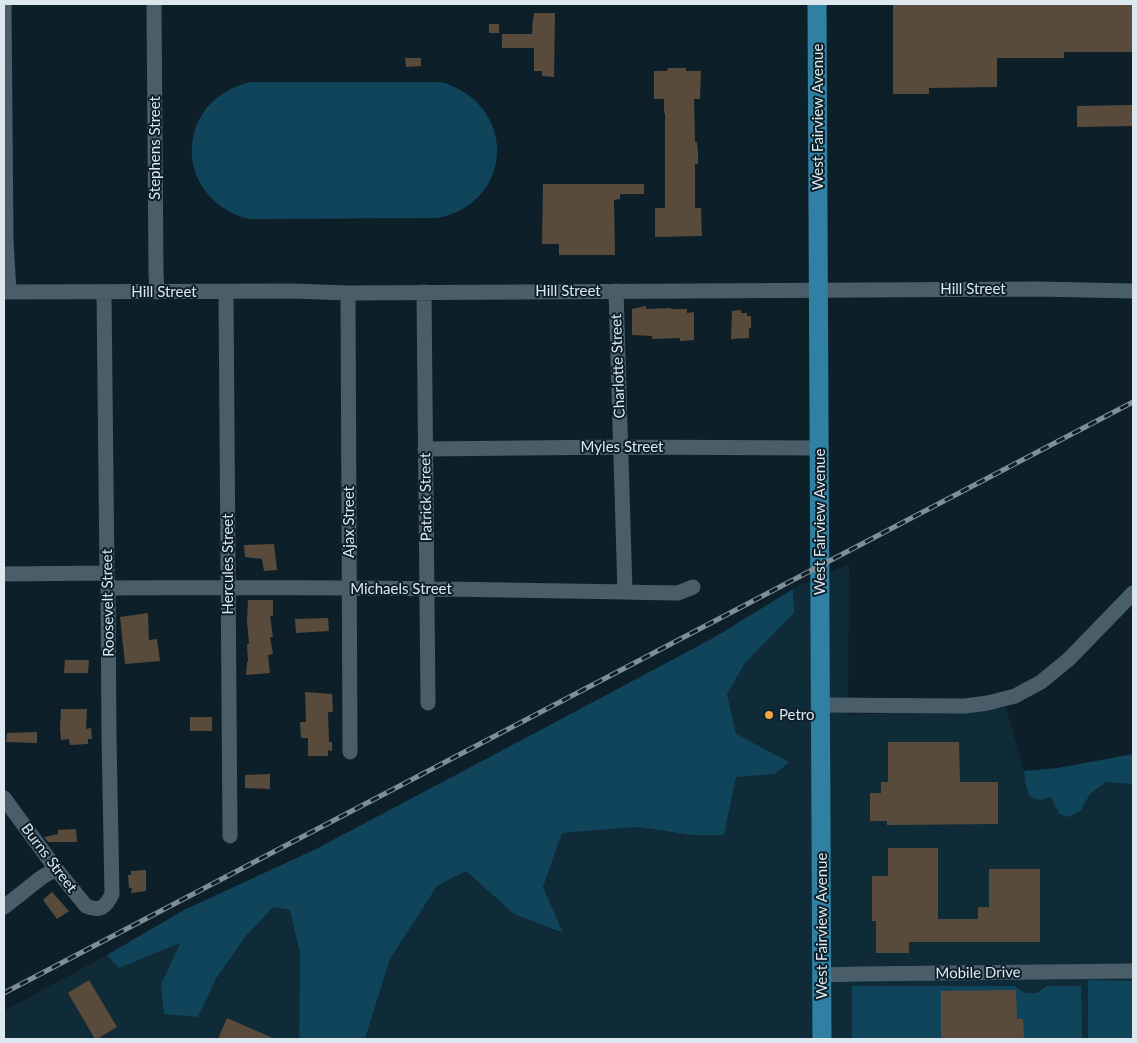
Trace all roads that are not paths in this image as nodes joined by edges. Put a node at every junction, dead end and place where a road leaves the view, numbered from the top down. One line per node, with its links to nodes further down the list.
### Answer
1 (4, 4): 7 (street)
2 (154, 4): 9 (street, Stephens Street)
3 (817, 4): 4 (main road, West Fairview Avenue)
4 (819, 290): 5 (street, Hill Street); 6 (street, Hill Street); 14 (main road, West Fairview Avenue)
5 (616, 291): 11 (street, Hill Street); 13 (street, Charlotte Street)
6 (1133, 291)
7 (7, 292): 8 (street, Hill Street)
8 (104, 292): 9 (street, Hill Street); 16 (street, Roosevelt Street)
9 (157, 292): 10 (street, Hill Street)
10 (226, 292): 12 (street, Hill Street); 18 (street, Hercules Street)
11 (424, 292): 12 (street, Hill Street); 15 (street, Patrick Street)
12 (348, 293): 21 (street, Ajax Street)
13 (620, 447): 14 (street, Myles Street); 15 (street, Myles Street); 23 (street, Charlotte Street)
14 (819, 448): 26 (main road, West Fairview Avenue)
15 (425, 449): 22 (street, Patrick Street)
16 (106, 573): 17 (street); 20 (street, Roosevelt Street)
17 (4, 574)
18 (228, 587): 20 (street, Michaels Street); 21 (street, Michaels Street); 29 (street, Hercules Street)
19 (693, 587): 23 (street, Michaels Street)
20 (108, 588): 32 (street, Roosevelt Street)
21 (349, 588): 22 (street, Michaels Street); 27 (street, Ajax Street)
22 (427, 589): 23 (street, Michaels Street); 25 (street, Patrick Street)
23 (625, 592)
24 (1133, 593): 26 (street)
25 (428, 703)
26 (820, 705): 34 (main road, West Fairview Avenue)
27 (350, 752)
28 (4, 798): 30 (street, Burns Street)
29 (230, 836)
30 (56, 869): 31 (street); 32 (street, Burns Street)
31 (4, 906)
32 (100, 908)
33 (1133, 971): 34 (street, Mobile Drive)
34 (822, 976): 35 (main road, West Fairview Avenue)
35 (822, 1039)

